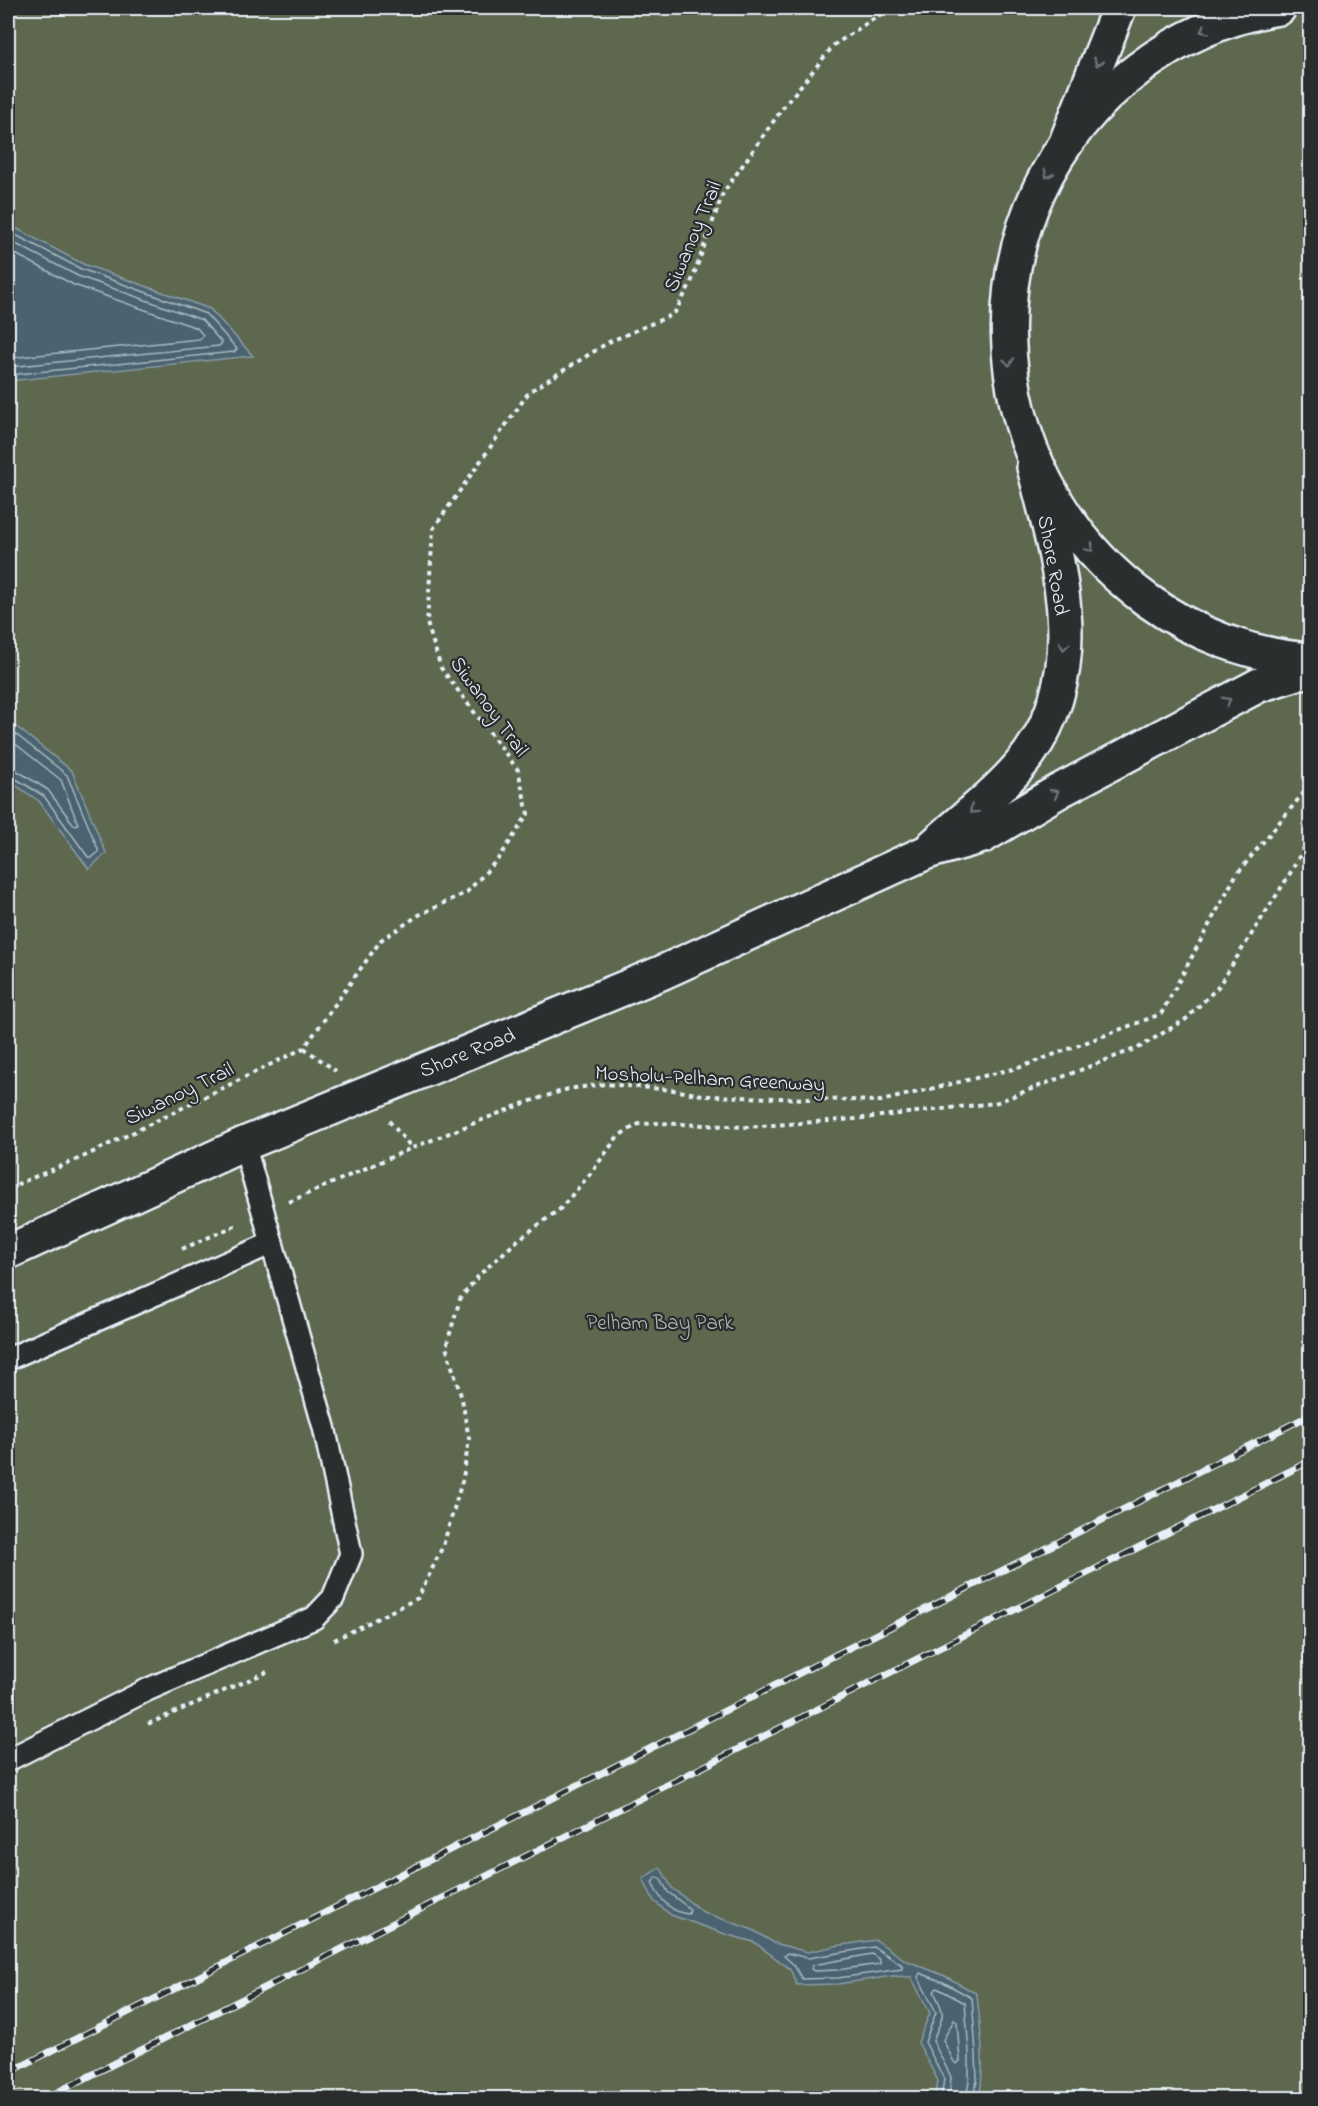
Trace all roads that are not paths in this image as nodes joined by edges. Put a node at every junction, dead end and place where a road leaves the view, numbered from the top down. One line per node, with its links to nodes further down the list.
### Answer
1 (1119, 8): 3 (main road, one-way to 3)
2 (1280, 8): 3 (main road, one-way to 3)
3 (1064, 146): 4 (main road, one-way to 4)
4 (1028, 445): 5 (main road, one-way to 5); 7 (main road, Shore Road, one-way to 7)
5 (1311, 660)
6 (1311, 669): 7 (main road, Shore Road, one-way to 6)
7 (927, 852): 8 (main road, Shore Road)
8 (244, 1144): 9 (lane); 10 (main road, Shore Road)
9 (272, 1243): 11 (lane); 12 (lane)
10 (8, 1252)
11 (8, 1359)
12 (8, 1760)

